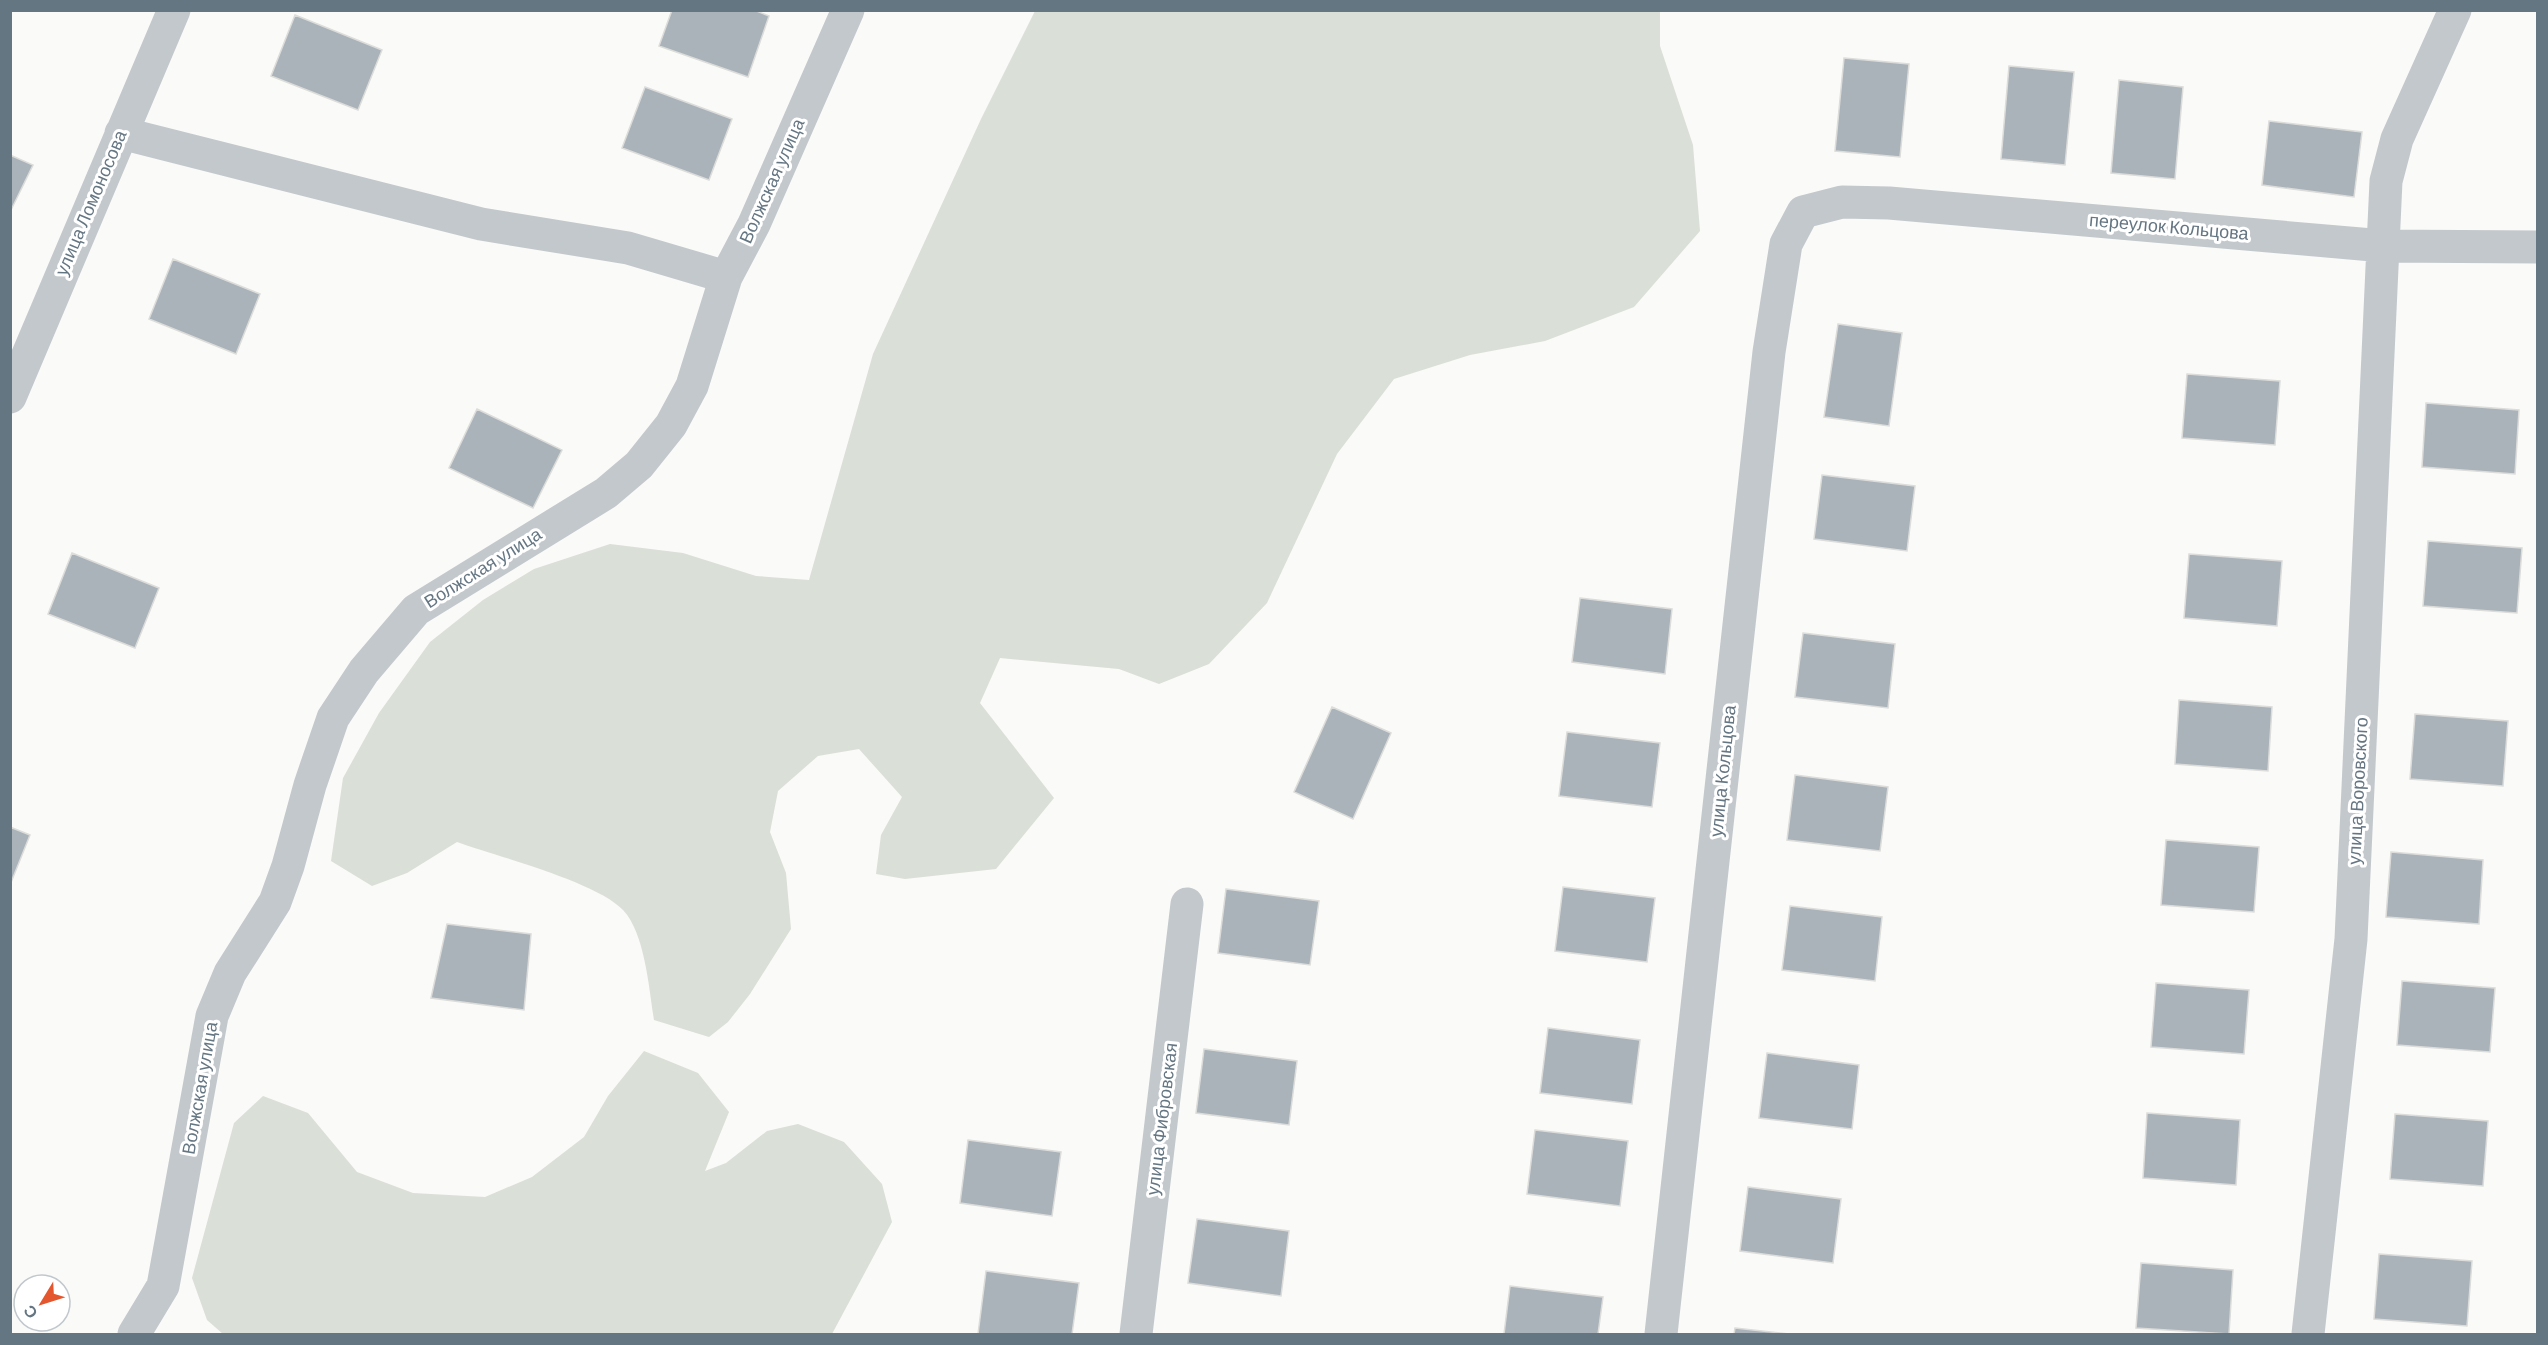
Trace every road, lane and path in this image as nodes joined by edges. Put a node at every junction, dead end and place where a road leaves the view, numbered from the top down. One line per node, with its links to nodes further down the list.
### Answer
1 (174, 10): 4 (street, улица Ломоносова)
2 (848, 10): 8 (street, Волжская улица)
3 (2455, 10): 6 (street, улица Воровского)
4 (121, 133): 8 (street); 9 (street, улица Ломоносова)
5 (1803, 212): 6 (street, переулок Кольцова); 14 (street, улица Кольцова)
6 (2384, 246): 7 (street, переулок Кольцова); 15 (street, улица Воровского)
7 (2538, 247)
8 (726, 278): 12 (street, Волжская улица)
9 (23, 334): 10 (street, улица Ломоносова)
10 (10, 397)
11 (1187, 904): 13 (street, улица Фибровская)
12 (134, 1335)
13 (1136, 1335)
14 (1661, 1335)
15 (2308, 1335)

